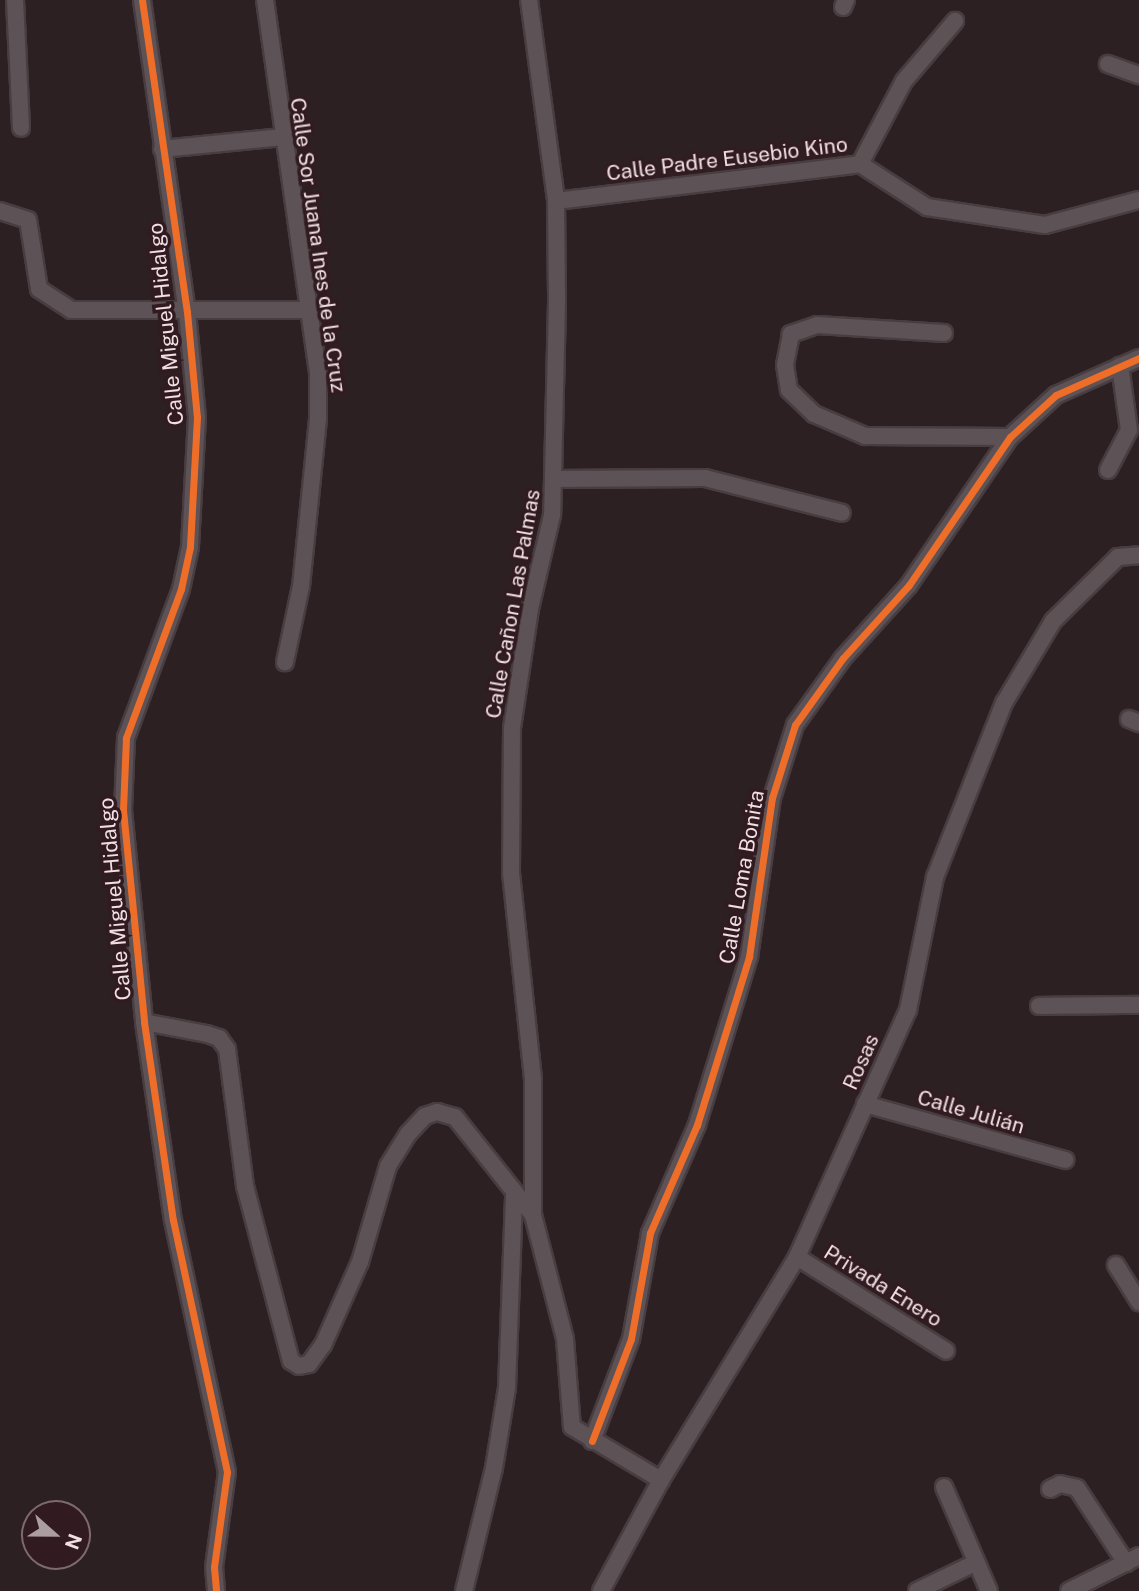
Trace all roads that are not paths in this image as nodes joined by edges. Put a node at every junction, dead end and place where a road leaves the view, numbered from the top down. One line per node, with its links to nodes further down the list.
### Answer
1 (15, 0): 8 (street)
2 (142, 0): 10 (street, Calle Miguel Hidalgo)
3 (265, 0): 9 (street, Calle Sor Juana Ines de la Cruz)
4 (529, 0): 13 (street, Calle Cañon Las Palmas)
5 (954, 21): 11 (street)
6 (1108, 64): 7 (street)
7 (1139, 75)
8 (21, 128)
9 (282, 137): 10 (street); 15 (street, Calle Sor Juana Ines de la Cruz)
10 (162, 149): 16 (street, Calle Miguel Hidalgo)
11 (860, 163): 12 (street, Calle Padre Eusebio Kino); 13 (street, Calle Padre Eusebio Kino)
12 (1139, 200)
13 (556, 201): 22 (street, Calle Cañon Las Palmas)
14 (0, 211): 16 (street)
15 (310, 310): 16 (street); 25 (street, Calle Sor Juana Ines de la Cruz)
16 (187, 312): 28 (street, Calle Miguel Hidalgo)
17 (944, 333): 20 (street)
18 (1139, 358): 19 (street, Calle Loma Bonita)
19 (1120, 366): 20 (street, Calle Loma Bonita); 21 (street)
20 (1010, 437): 37 (street, Calle Loma Bonita)
21 (1108, 470)
22 (554, 479): 23 (street); 32 (street, Calle Cañon Las Palmas)
23 (842, 513)
24 (1136, 554): 29 (street, Rosas)
25 (285, 663)
26 (1139, 1005): 27 (street)
27 (1039, 1006)
28 (144, 1022): 31 (street); 43 (street, Calle Miguel Hidalgo)
29 (865, 1104): 30 (street, Calle Julián); 33 (street, Rosas)
30 (1065, 1160)
31 (514, 1194): 32 (street); 44 (street)
32 (533, 1215): 37 (street)
33 (797, 1257): 36 (street, Privada Enero); 38 (street, Rosas)
34 (1116, 1265): 35 (street)
35 (1139, 1302)
36 (946, 1351)
37 (592, 1441): 38 (street)
38 (661, 1480): 45 (street, Rosas)
39 (944, 1487): 42 (street)
40 (1050, 1489): 41 (street)
41 (1132, 1559): 48 (street)
42 (975, 1563): 46 (street); 47 (street)
43 (216, 1591)
44 (464, 1591)
45 (601, 1591)
46 (917, 1591)
47 (989, 1591)
48 (1069, 1591)

